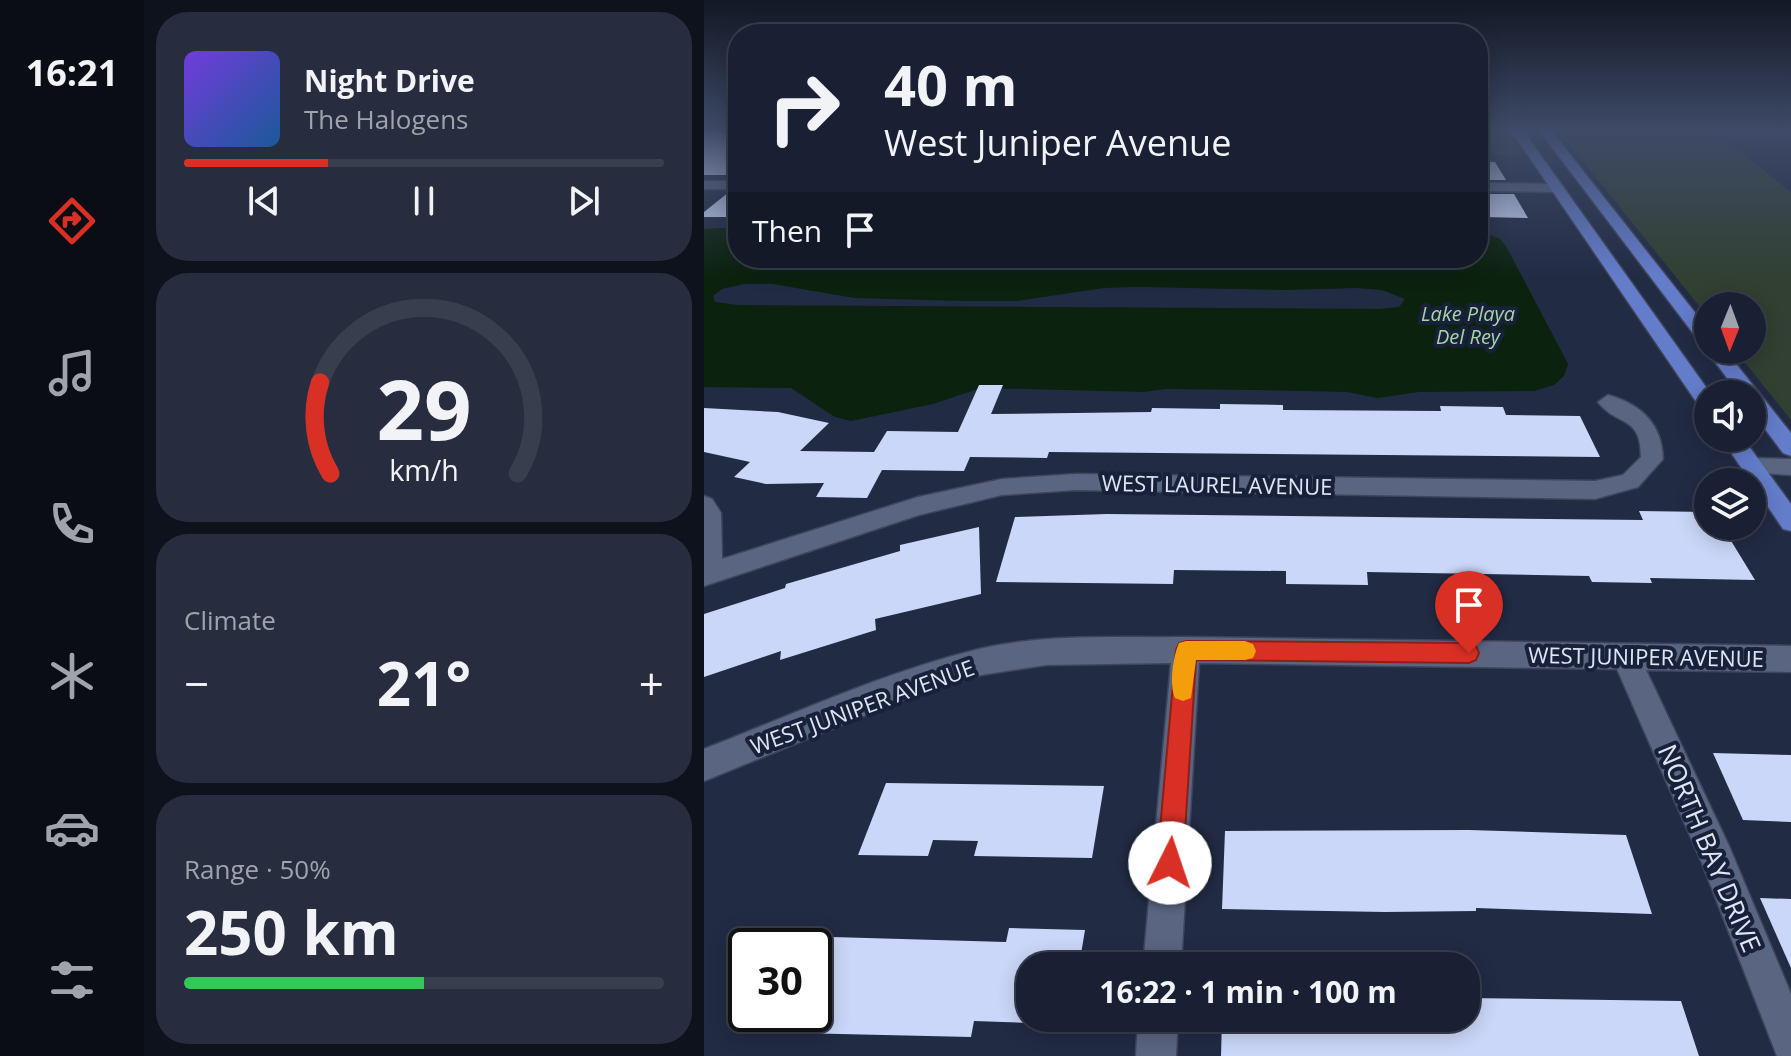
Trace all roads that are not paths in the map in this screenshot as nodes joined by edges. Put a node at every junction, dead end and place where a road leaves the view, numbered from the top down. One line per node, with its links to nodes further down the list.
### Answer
1 (1549, 178): 6 (main road)
2 (1582, 178): 7 (main road)
3 (704, 185): 4 (street)
4 (728, 185)
5 (1488, 187): 6 (street)
6 (1556, 188): 10 (main road)
7 (1694, 323)
8 (1726, 364): 9 (main road)
9 (1738, 380)
10 (1694, 384)
11 (1608, 402): 19 (street, WEST LAUREL AVENUE)
12 (1766, 416): 13 (main road)
13 (1791, 448)
14 (1742, 452): 15 (main road)
15 (1752, 466): 16 (street); 18 (main road)
16 (1791, 467)
17 (704, 505): 19 (street)
18 (1791, 522)
19 (707, 574)
20 (1186, 650): 21 (street, WEST JUNIPER AVENUE); 23 (street, WEST JUNIPER AVENUE); 24 (street)
21 (1625, 655): 22 (street, WEST JUNIPER AVENUE); 26 (street, NORTH BAY DRIVE)
22 (1791, 659)
23 (704, 765)
24 (1163, 952)
25 (1157, 1032): 27 (street)
26 (1791, 1042)
27 (1156, 1056)

